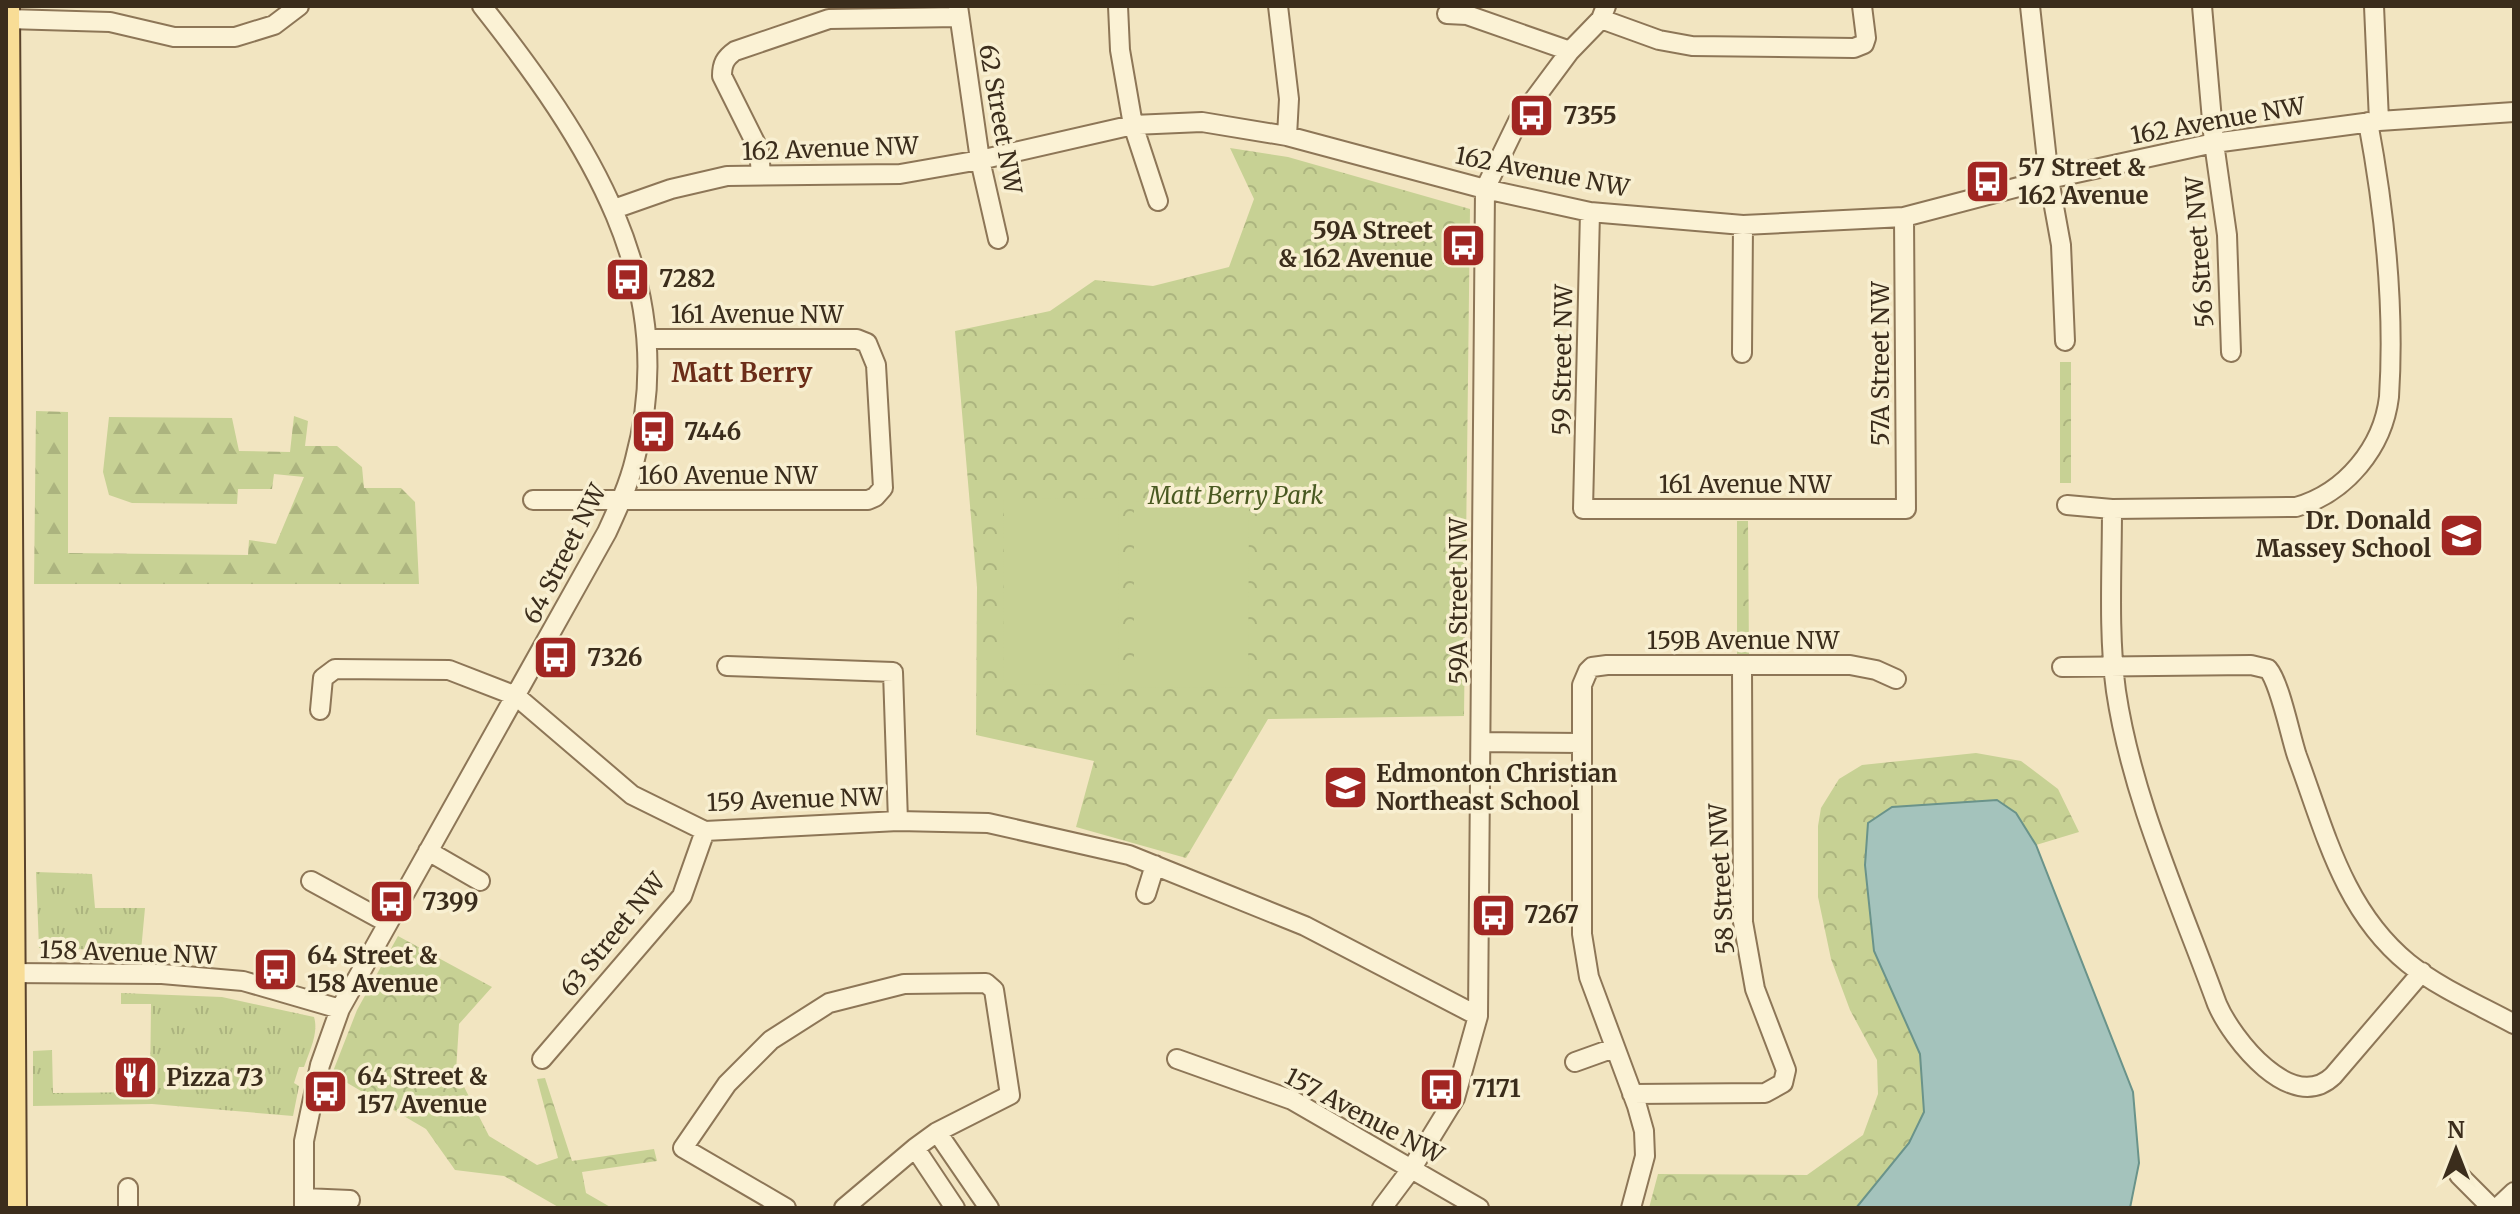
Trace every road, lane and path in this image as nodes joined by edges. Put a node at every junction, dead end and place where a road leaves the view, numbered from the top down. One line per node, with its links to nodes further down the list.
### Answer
1 (299, 6): 12 (street)
2 (482, 6): 25 (street, 64 Street NW)
3 (1118, 6): 17 (street)
4 (1278, 6): 18 (street)
5 (1862, 6): 11 (street)
6 (2030, 6): 22 (street)
7 (2202, 6): 19 (street, 56 Street NW)
8 (2374, 6): 16 (street)
9 (958, 11): 20 (street, 62 Street NW); 21 (street)
10 (8, 12): 12 (street); 46 (main road)
11 (1604, 12): 14 (street, 59A Street NW)
12 (110, 14)
13 (1447, 14): 14 (street)
14 (1570, 51): 23 (street, 59A Street NW)
15 (2514, 112): 16 (street, 162 Avenue NW)
16 (2374, 121): 19 (street, 162 Avenue NW); 40 (street)
17 (1133, 125): 18 (street, 162 Avenue NW); 20 (street, 162 Avenue NW); 24 (street)
18 (1287, 136): 23 (street, 162 Avenue NW)
19 (2214, 143): 22 (street, 162 Avenue NW); 32 (street, 56 Street NW)
20 (980, 160): 21 (street, 162 Avenue NW); 29 (street, 62 Street NW)
21 (761, 175): 25 (street, 162 Avenue NW)
22 (2049, 179): 27 (street, 162 Avenue NW); 31 (street)
23 (1485, 189): 26 (street, 162 Avenue NW); 49 (street, 59A Street NW)
24 (1158, 201)
25 (614, 209): 30 (street, 64 Street NW)
26 (1590, 212): 28 (street, 162 Avenue NW); 38 (street, 59 Street NW)
27 (1904, 217): 28 (street, 162 Avenue NW); 39 (street, 57A Street NW)
28 (1743, 225): 33 (street)
29 (998, 239)
30 (647, 339): 34 (street, 161 Avenue NW); 36 (street, 64 Street NW)
31 (2065, 341)
32 (2231, 352)
33 (1742, 353)
34 (875, 497): 36 (street, 160 Avenue NW)
35 (533, 500): 36 (street, 160 Avenue NW)
36 (621, 500): 47 (street, 64 Street NW)
37 (2067, 505): 40 (street)
38 (1583, 509): 39 (street, 161 Avenue NW)
39 (1906, 509)
40 (2112, 509): 43 (street)
41 (727, 666): 51 (street)
42 (1742, 666): 45 (street, 159B Avenue NW); 50 (street, 159B Avenue NW); 68 (street, 58 Street NW)
43 (2114, 666): 44 (street); 59 (street); 59 (street)
44 (2062, 667)
45 (1896, 679)
46 (8, 686): 60 (main road)
47 (516, 696): 48 (street, 159 Avenue NW); 52 (street, 159 Avenue NW); 53 (street, 64 Street NW)
48 (320, 710)
49 (1482, 742): 50 (street); 62 (street, 59A Street NW)
50 (1581, 743): 64 (street)
51 (898, 821): 52 (street, 159 Avenue NW); 54 (street, 159 Avenue NW)
52 (705, 831): 65 (street, 63 Street NW)
53 (428, 851): 56 (street); 58 (street, 64 Street NW)
54 (1155, 865): 57 (street); 62 (street, 159 Avenue NW)
55 (311, 881): 58 (street)
56 (480, 881)
57 (1146, 894)
58 (388, 923): 61 (street, 64 Street NW)
59 (2422, 972): 63 (street)
60 (10, 973): 61 (street, 158 Avenue NW); 77 (main road)
61 (340, 1009): 76 (street, 64 Street NW)
62 (1478, 1016): 71 (street, 59A Street NW)
63 (2514, 1024)
64 (1614, 1048): 67 (street); 68 (street)
65 (542, 1059)
66 (1177, 1059): 71 (street, 157 Avenue NW)
67 (1575, 1062)
68 (1632, 1094): 85 (street)
69 (937, 1132): 70 (street); 79 (street); 82 (street)
70 (915, 1148): 80 (street); 81 (street)
71 (1412, 1168): 83 (street, 59A Street NW); 84 (street, 157 Avenue NW)
72 (2459, 1175): 75 (street)
73 (128, 1188): 78 (street)
74 (350, 1200): 76 (street, 64 Street NW)
75 (2505, 1201)
76 (304, 1203)
77 (15, 1208)
78 (128, 1208)
79 (786, 1208)
80 (844, 1208)
81 (955, 1208)
82 (989, 1208)
83 (1382, 1208)
84 (1479, 1208)
85 (1631, 1208)

